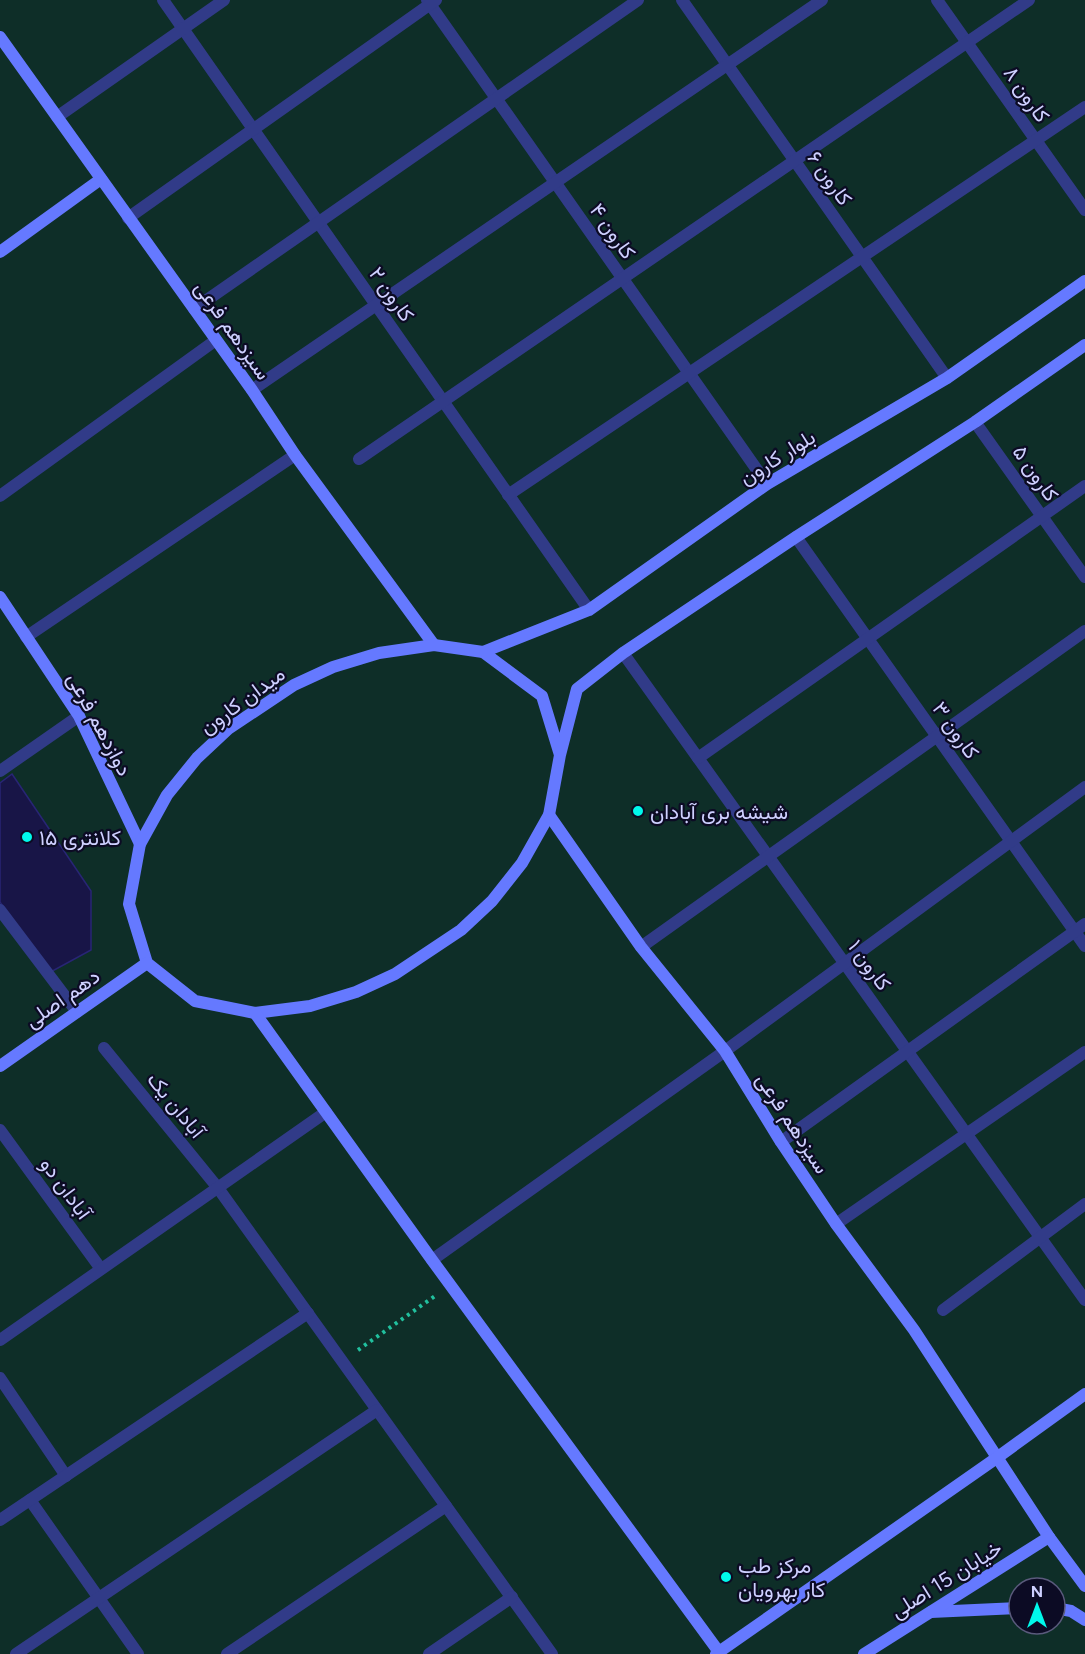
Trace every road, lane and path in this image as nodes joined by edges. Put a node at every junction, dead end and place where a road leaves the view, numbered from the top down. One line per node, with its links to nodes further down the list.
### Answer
1 (163, 0): 9 (street, کارون ۲)
2 (224, 0): 9 (street)
3 (638, 0): 13 (street)
4 (682, 0): 12 (street, کارون ۶)
5 (822, 0): 12 (street)
6 (937, 0): 11 (street, کارون ۸)
7 (1029, 0): 11 (street)
8 (431, 2): 13 (street, کارون ۴); 16 (street)
9 (183, 29): 15 (street); 16 (street, کارون ۲)
10 (0, 37): 15 (main road, سیزدهم فرعی)
11 (967, 42): 17 (street, کارون ۸); 18 (street)
12 (727, 65): 18 (street, کارون ۶); 20 (street)
13 (496, 99): 20 (street, کارون ۴); 23 (street)
14 (1085, 107): 17 (street)
15 (57, 117): 19 (main road, سیزدهم فرعی)
16 (253, 129): 22 (street); 23 (street, کارون ۲)
17 (1036, 140): 21 (street, کارون ۸); 25 (street)
18 (794, 161): 25 (street, کارون ۶); 26 (street)
19 (101, 179): 22 (main road, سیزدهم فرعی); 24 (main road)
20 (555, 183): 26 (street, کارون ۴); 28 (street)
21 (1085, 210)
22 (129, 218): 29 (main road, سیزدهم فرعی)
23 (318, 223): 28 (street, کارون ۲); 29 (street)
24 (0, 252)
25 (862, 257): 32 (street); 33 (street, کارون ۶)
26 (622, 278): 32 (street, کارون ۴); 35 (street)
27 (1085, 281): 33 (main road, بلوار کارون)
28 (376, 305): 34 (street); 35 (street, کارون ۲)
29 (194, 309): 30 (main road, سیزدهم فرعی)
30 (216, 340): 34 (main road, سیزدهم فرعی); 42 (street)
31 (1085, 345): 36 (main road)
32 (689, 373): 39 (street, کارون ۴); 41 (street)
33 (947, 378): 39 (main road, بلوار کارون)
34 (252, 390): 37 (main road, سیزدهم فرعی)
35 (443, 402): 38 (street); 41 (street, کارون ۲)
36 (975, 422): 43 (street, کارون ۵); 44 (main road)
37 (296, 455): 49 (street); 51 (main road, سیزدهم فرعی)
38 (358, 459)
39 (767, 484): 47 (main road, بلوار کارون)
40 (1085, 486): 43 (street)
41 (508, 495): 47 (street, کارون ۲)
42 (0, 496)
43 (1042, 516): 45 (street, کارون ۵); 50 (street)
44 (795, 537): 50 (street, کارون ۳); 53 (main road)
45 (1085, 576)
46 (0, 597): 49 (main road, دوازدهم فرعی)
47 (589, 610): 52 (main road, بلوار کارون)
48 (1085, 632): 55 (street)
49 (26, 637): 54 (main road, دوازدهم فرعی)
50 (868, 639): 55 (street, کارون ۳); 57 (street)
51 (434, 645): 52 (main road, میدان کارون); 62 (main road, میدان کارون)
52 (483, 652): 56 (main road, میدان کارون)
53 (623, 653): 56 (main road); 57 (street, کارون ۱)
54 (79, 716): 58 (street); 62 (main road, دوازدهم فرعی)
55 (937, 737): 61 (street, کارون ۳); 63 (street)
56 (560, 755): 60 (main road, میدان کارون)
57 (698, 758): 63 (street, کارون ۱)
58 (0, 771)
59 (1085, 788): 61 (street)
60 (549, 815): 67 (main road, سیزدهم فرعی); 71 (main road, میدان کارون)
61 (1011, 842): 65 (street, کارون ۳); 69 (street)
62 (140, 844): 68 (main road, میدان کارون)
63 (768, 857): 67 (street); 69 (street, کارون ۱)
64 (0, 910): 70 (street)
65 (1080, 927): 66 (street, کارون ۳); 74 (street)
66 (1085, 946)
67 (641, 947): 73 (main road, سیزدهم فرعی)
68 (147, 963): 70 (main road, دهم اصلی); 71 (main road, میدان کارون)
69 (844, 964): 73 (street); 74 (street, کارون ۱)
70 (77, 1012): 76 (main road, دهم اصلی)
71 (255, 1013): 77 (main road)
72 (104, 1048): 81 (street, آبادان یک)
73 (724, 1051): 80 (main road, سیزدهم فرعی); 85 (street)
74 (908, 1052): 79 (street, کارون ۱); 80 (street)
75 (1085, 1052): 79 (street)
76 (0, 1065)
77 (326, 1112): 81 (street); 85 (main road)
78 (0, 1130): 86 (street, آبادان دو)
79 (966, 1134): 83 (street); 84 (street, کارون ۱)
80 (781, 1143): 83 (main road, سیزدهم فرعی)
81 (218, 1188): 86 (street); 90 (street, آبادان یک)
82 (1085, 1204): 84 (street)
83 (836, 1224): 96 (main road, سیزدهم فرعی)
84 (1040, 1236): 88 (street, کارون ۱); 89 (street)
85 (432, 1260): 87 (main road)
86 (101, 1269): 91 (street)
87 (450, 1285): 92 (path); 109 (main road)
88 (1085, 1300)
89 (943, 1310)
90 (308, 1313): 92 (street, آبادان یک); 97 (street)
91 (0, 1340)
92 (342, 1361): 95 (street, آبادان یک)
93 (0, 1378): 97 (street)
94 (1085, 1394): 96 (main road)
95 (377, 1410): 99 (street, آبادان یک); 103 (street)
96 (998, 1457): 101 (main road, سیزدهم فرعی); 109 (main road)
97 (66, 1476): 98 (street)
98 (30, 1500): 100 (street); 103 (street)
99 (446, 1506): 104 (street, آبادان یک); 112 (street)
100 (0, 1520)
101 (1049, 1537): 102 (main road, سیزدهم فرعی); 107 (main road, خیابان 15 اصلی)
102 (1085, 1586)
103 (98, 1598): 110 (street); 111 (street)
104 (512, 1598): 113 (street); 114 (street, آبادان یک)
105 (1007, 1609): 107 (main road)
106 (1067, 1610): 108 (main road)
107 (930, 1612): 115 (main road, خیابان 15 اصلی)
108 (1085, 1620)
109 (717, 1653)
110 (16, 1654)
111 (138, 1654)
112 (226, 1654)
113 (429, 1654)
114 (552, 1654)
115 (864, 1654)

